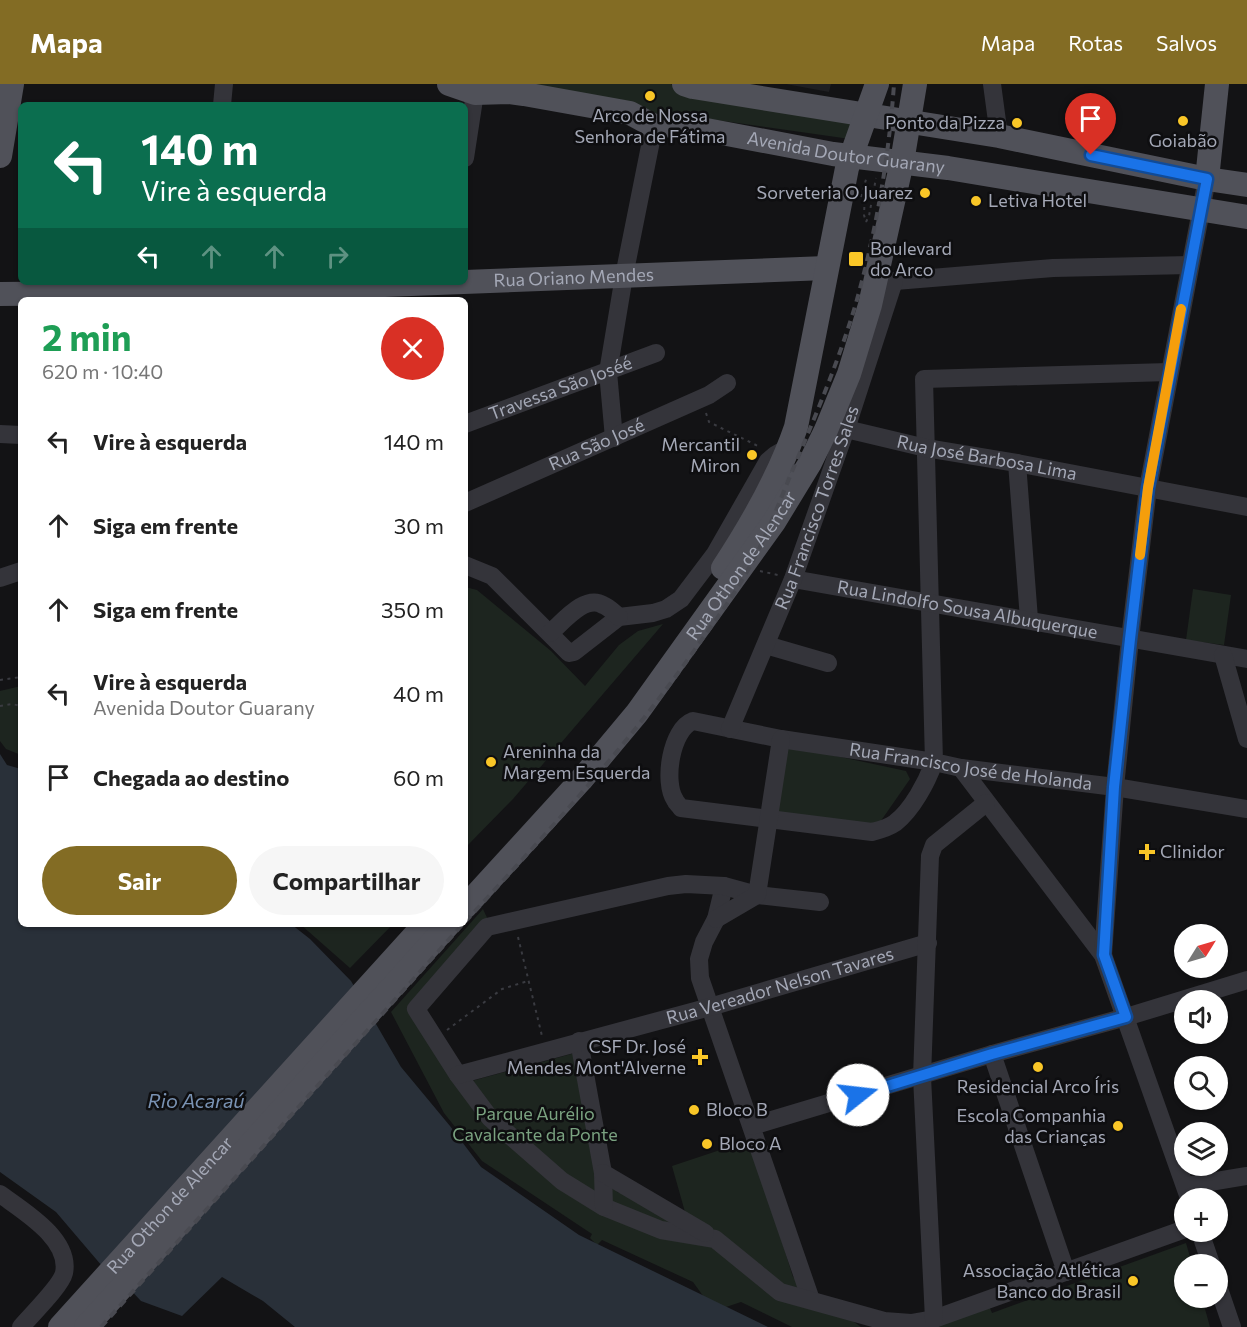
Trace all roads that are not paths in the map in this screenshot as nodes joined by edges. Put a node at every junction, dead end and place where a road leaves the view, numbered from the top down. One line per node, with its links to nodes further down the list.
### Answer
1 (12, 84): 16 (main road)
2 (224, 84): 10 (street)
3 (449, 84): 9 (main road, Avenida Doutor Guarany)
4 (684, 84): 11 (main road)
5 (877, 84): 11 (main road, Rua Othon de Alencar)
6 (915, 84): 12 (main road, Rua Othon de Alencar)
7 (992, 84): 14 (street)
8 (1217, 84): 19 (main road)
9 (475, 93): 13 (main road, Avenida Doutor Guarany); 15 (street)
10 (222, 102)
11 (865, 115): 12 (main road); 17 (main road, Rua Othon de Alencar)
12 (910, 121): 14 (main road); 18 (main road, Rua Othon de Alencar)
13 (654, 126): 17 (main road, Avenida Doutor Guarany); 25 (street)
14 (999, 136): 19 (main road)
15 (468, 138)
16 (0, 156)
17 (851, 156): 18 (main road, Avenida Doutor Guarany); 24 (main road, Rua Othon de Alencar)
18 (902, 162): 21 (main road, Avenida Doutor Guarany); 26 (main road, Rua Othon de Alencar)
19 (1207, 179): 20 (main road); 21 (street)
20 (1247, 185)
21 (1202, 210): 22 (main road, Avenida Doutor Guarany); 23 (street)
22 (1247, 217)
23 (1190, 265): 26 (street); 32 (street)
24 (826, 268): 25 (main road, Rua Oriano Mendes); 40 (main road, Rua Othon de Alencar)
25 (624, 276): 27 (main road, Rua Oriano Mendes); 31 (street)
26 (885, 282): 35 (main road, Rua Othon de Alencar)
27 (447, 288): 28 (main road, Rua Oriano Mendes)
28 (197, 292): 29 (main road, Rua Oriano Mendes)
29 (0, 294)
30 (656, 353): 31 (street, Travessa São Joséé)
31 (608, 372): 34 (street, Travessa São Joséé); 38 (street)
32 (1169, 372): 39 (street); 42 (street)
33 (727, 383): 38 (street, Rua São José)
34 (468, 423)
35 (836, 430): 39 (street, Rua José Barbosa Lima); 48 (street, Rua Francisco Torres Sales); 71 (main road, Rua Othon de Alencar)
36 (0, 434): 37 (street)
37 (18, 435)
38 (614, 438): 43 (street, Rua São José)
39 (926, 448): 41 (street, Rua José Barbosa Lima); 49 (street)
40 (782, 451): 50 (street); 67 (main road, Rua Othon de Alencar)
41 (1017, 463): 42 (street, Rua José Barbosa Lima); 51 (street)
42 (1148, 488): 44 (street, Rua José Barbosa Lima); 53 (street)
43 (468, 502)
44 (1247, 507)
45 (468, 566): 52 (street)
46 (18, 572): 47 (street)
47 (0, 578)
48 (793, 579): 49 (street, Rua Lindolfo Sousa Albuquerque); 54 (street, Rua Francisco Torres Sales)
49 (929, 602): 51 (street, Rua Lindolfo Sousa Albuquerque); 61 (street)
50 (619, 617): 52 (street); 52 (street)
51 (1029, 619): 53 (street, Rua Lindolfo Sousa Albuquerque)
52 (550, 633)
53 (1130, 639): 55 (street, Rua Lindolfo Sousa Albuquerque); 63 (street)
54 (766, 645): 57 (street); 58 (street, Rua Francisco Torres Sales)
55 (1223, 655): 56 (street, Rua Lindolfo Sousa Albuquerque); 60 (street)
56 (1247, 659)
57 (828, 663)
58 (730, 729): 59 (street, Rua Francisco José de Holanda); 66 (street, Rua Francisco José de Holanda)
59 (781, 739): 61 (street, Rua Francisco José de Holanda); 66 (street)
60 (1247, 739)
61 (934, 762): 62 (street, Rua Francisco José de Holanda); 66 (street, Rua Francisco José de Holanda)
62 (961, 768): 63 (street, Rua Francisco José de Holanda); 64 (street)
63 (1114, 787): 65 (street, Rua Francisco José de Holanda); 76 (street)
64 (986, 803): 75 (street); 76 (street)
65 (1247, 809)
66 (769, 820): 69 (street)
67 (468, 879)
68 (724, 886): 69 (street); 72 (street); 83 (street)
69 (757, 895): 70 (street); 72 (street)
70 (820, 902)
71 (468, 904)
72 (716, 919): 79 (street)
73 (423, 927): 77 (main road, Rua Othon de Alencar)
74 (445, 927): 77 (main road, Rua Othon de Alencar)
75 (928, 943): 79 (street, Rua Vereador Nelson Tavares); 84 (street)
76 (1104, 955): 80 (street)
77 (400, 964): 97 (main road, Rua Othon de Alencar)
78 (1247, 980): 80 (street)
79 (710, 1006): 81 (street, Rua Vereador Nelson Tavares); 85 (street)
80 (1126, 1017): 82 (street); 88 (street)
81 (579, 1041): 83 (street, Rua Vereador Nelson Tavares); 86 (street)
82 (992, 1054): 84 (street); 94 (street)
83 (458, 1076): 91 (street)
84 (922, 1077): 85 (street); 98 (street)
85 (752, 1126): 95 (street)
86 (603, 1173): 91 (street); 93 (street)
87 (1247, 1176): 89 (street)
88 (1186, 1188)
89 (1202, 1188)
90 (0, 1194): 100 (street)
91 (604, 1207): 93 (street)
92 (1174, 1233): 94 (street)
93 (715, 1239): 95 (street)
94 (1066, 1272): 98 (street)
95 (811, 1300): 98 (street)
96 (1247, 1316): 99 (street)
97 (85, 1319): 101 (main road, Rua Othon de Alencar)
98 (934, 1319)
99 (1230, 1322)
100 (21, 1327)
101 (60, 1327)

